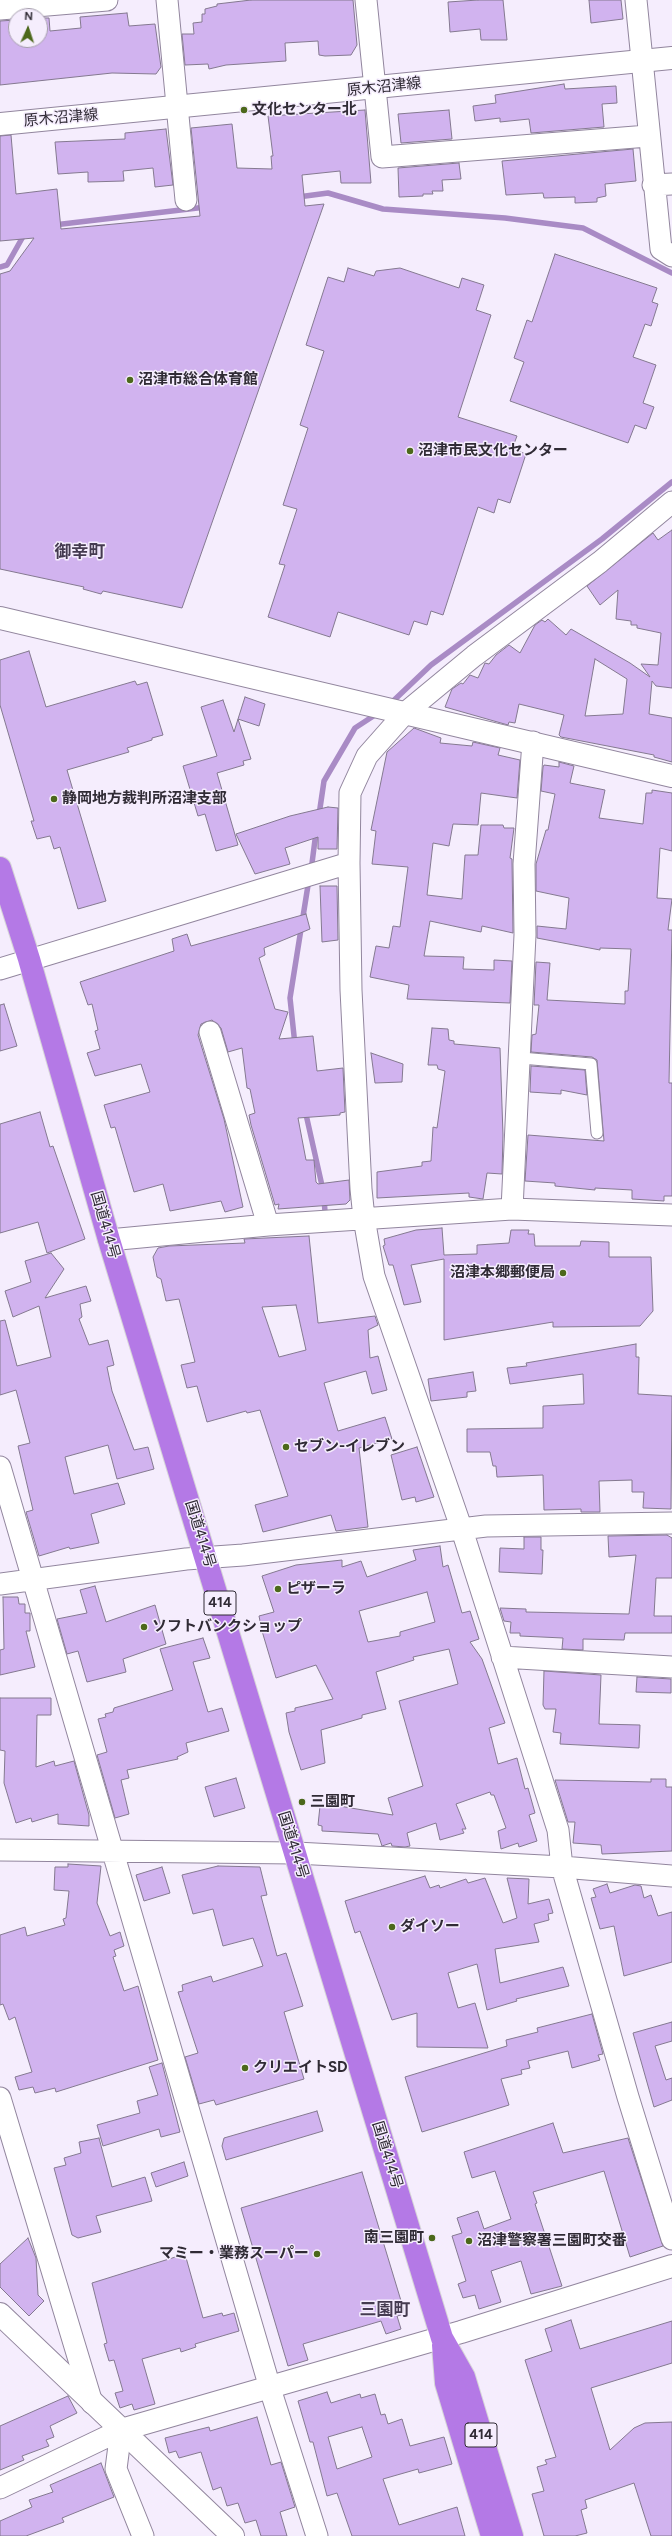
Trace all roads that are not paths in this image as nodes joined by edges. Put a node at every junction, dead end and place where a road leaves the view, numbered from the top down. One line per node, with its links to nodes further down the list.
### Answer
1 (107, 0): 5 (street)
2 (167, 0): 10 (street)
3 (366, 0): 9 (street)
4 (636, 0): 7 (street)
5 (0, 9)
6 (672, 44): 7 (street, 原木沼津線)
7 (642, 54): 8 (street, 原木沼津線); 9 (street, 原木沼津線); 13 (street)
8 (672, 58)
9 (374, 81): 10 (street, 原木沼津線); 13 (street)
10 (176, 100): 11 (street, 原木沼津線); 12 (street, 原木沼津線); 15 (street)
11 (0, 108)
12 (0, 124)
13 (648, 136): 14 (street)
14 (663, 184): 16 (street)
15 (186, 200)
16 (672, 256)
17 (672, 502): 19 (street)
18 (0, 618): 19 (street)
19 (405, 713): 20 (street); 22 (street)
20 (533, 742): 21 (street); 27 (street)
21 (672, 776)
22 (349, 863): 24 (street); 31 (street)
23 (0, 868): 24 (highway, 国道414号 / 414)
24 (29, 958): 25 (street); 33 (highway, 国道414号 / 414)
25 (0, 969)
26 (210, 1032): 32 (street)
27 (520, 1058): 28 (lane); 29 (street)
28 (597, 1133)
29 (512, 1209): 30 (street); 31 (street)
30 (672, 1215)
31 (364, 1218): 32 (street); 36 (street)
32 (268, 1225): 33 (street)
33 (109, 1240): 37 (highway, 国道414号 / 414)
34 (0, 1467): 38 (street)
35 (672, 1523): 36 (street)
36 (462, 1530): 37 (street); 40 (street)
37 (206, 1556): 38 (street); 44 (highway, 国道414号 / 414)
38 (33, 1580): 39 (street); 43 (street)
39 (0, 1584)
40 (502, 1657): 41 (street); 45 (street)
41 (672, 1667)
42 (0, 1850): 43 (street)
43 (111, 1850): 44 (street); 52 (street)
44 (296, 1853): 45 (street); 51 (highway, 国道414号 / 414)
45 (562, 1867): 46 (street); 48 (street)
46 (672, 1876)
47 (0, 2098): 53 (street)
48 (672, 2239)
49 (672, 2266): 51 (street)
50 (0, 2314): 53 (street)
51 (442, 2338): 52 (street); 59 (highway, 国道414号 / 414); 60 (highway, 国道414号 / 414)
52 (269, 2387): 54 (street); 58 (street)
53 (92, 2403): 54 (street)
54 (121, 2430): 55 (street); 56 (street); 57 (street)
55 (0, 2488)
56 (143, 2536)
57 (234, 2536)
58 (317, 2536)
59 (492, 2536)
60 (512, 2536)

